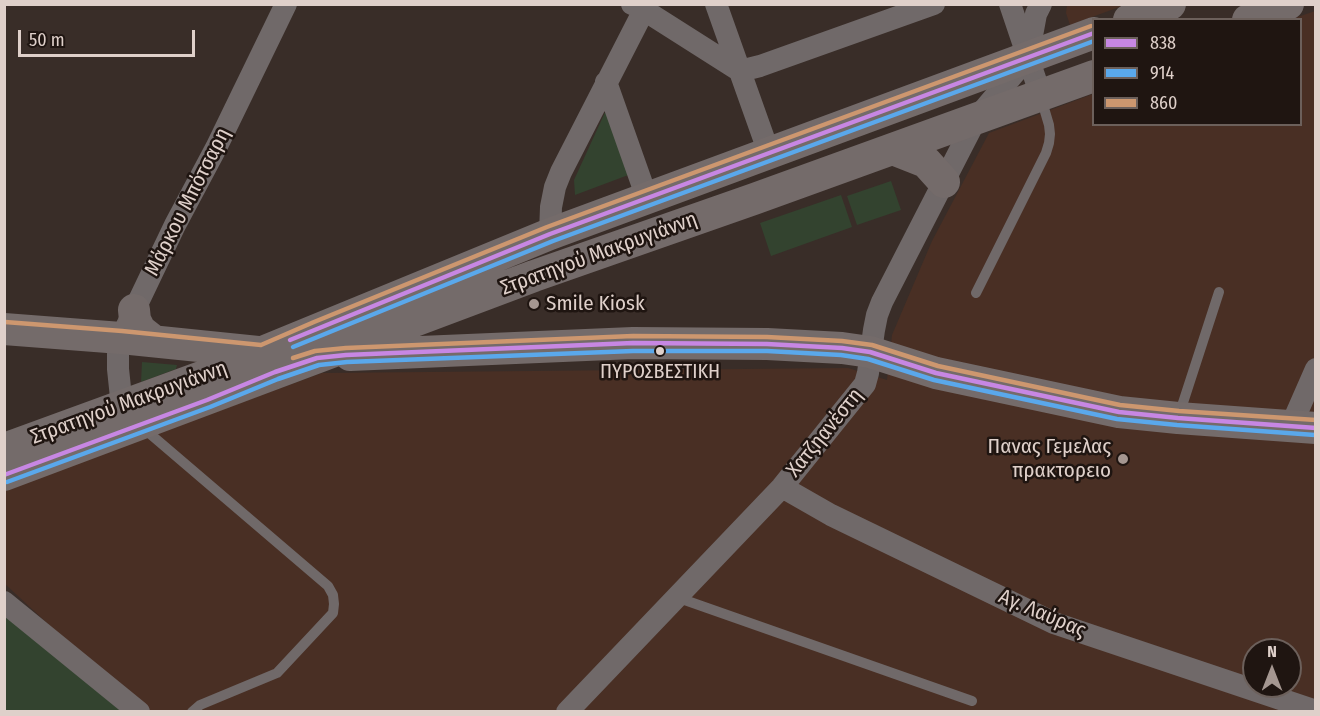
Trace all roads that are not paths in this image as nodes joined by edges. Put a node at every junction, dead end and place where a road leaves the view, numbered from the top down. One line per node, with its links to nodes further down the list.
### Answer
1 (286, 4): 25 (street, Μάρκου Μπότσαρη)
2 (934, 4): 13 (street)
3 (1010, 4): 12 (street)
4 (1041, 4): 12 (street, Χατζηανέστη)
5 (1170, 4): 9 (street)
6 (1288, 4): 10 (street)
7 (638, 7): 13 (street); 15 (street)
8 (724, 7): 13 (street)
9 (1134, 18)
10 (1253, 18)
11 (1092, 34): 12 (street, Στρατηγού Μακρυγιάννη)
12 (1028, 57): 16 (street); 17 (street, Χατζηανέστη); 19 (street, Στρατηγού Μακρυγιάννη)
13 (740, 71): 19 (street)
14 (1092, 77): 16 (street, Στρατηγού Μακρυγιάννη)
15 (606, 82): 21 (street); 22 (street)
16 (1041, 96): 17 (street, Στρατηγού Μακρυγιάννη); 24 (lane)
17 (976, 119): 18 (street, Στρατηγού Μακρυγιάννη); 20 (street, Χατζηανέστη)
18 (893, 149): 20 (street); 30 (street, Στρατηγού Μακρυγιάννη)
19 (769, 153): 21 (street, Στρατηγού Μακρυγιάννη)
20 (944, 182): 29 (street, Χατζηανέστη)
21 (647, 198): 22 (street, Στρατηγού Μακρυγιάννη)
22 (550, 234): 31 (street, Στρατηγού Μακρυγιάννη)
23 (1219, 292): 34 (lane)
24 (976, 293)
25 (134, 310): 27 (street, Μάρκου Μπότσαρη); 28 (street)
26 (4, 329): 27 (street)
27 (122, 338): 28 (street); 33 (street, Μάρκου Μπότσαρη)
28 (154, 341): 31 (street)
29 (870, 352): 30 (street); 34 (street); 38 (street, Χατζηανέστη)
30 (317, 358): 31 (street, Στρατηγού Μακρυγιάννη)
31 (268, 362): 33 (street, Στρατηγού Μακρυγιάννη)
32 (1316, 369): 35 (street)
33 (130, 416): 36 (street, Στρατηγού Μακρυγιάννη); 37 (street, Στρατηγού Μακρυγιάννη); 43 (lane)
34 (1178, 418): 35 (street)
35 (1303, 427)
36 (4, 449)
37 (4, 475)
38 (782, 486): 39 (street, Χατζηανέστη); 45 (street, Αγ. Λαύρας)
39 (676, 597): 41 (lane); 44 (street, Χατζηανέστη)
40 (4, 602): 42 (street)
41 (972, 701)
42 (139, 711)
43 (192, 711)
44 (567, 711)
45 (1316, 711)

